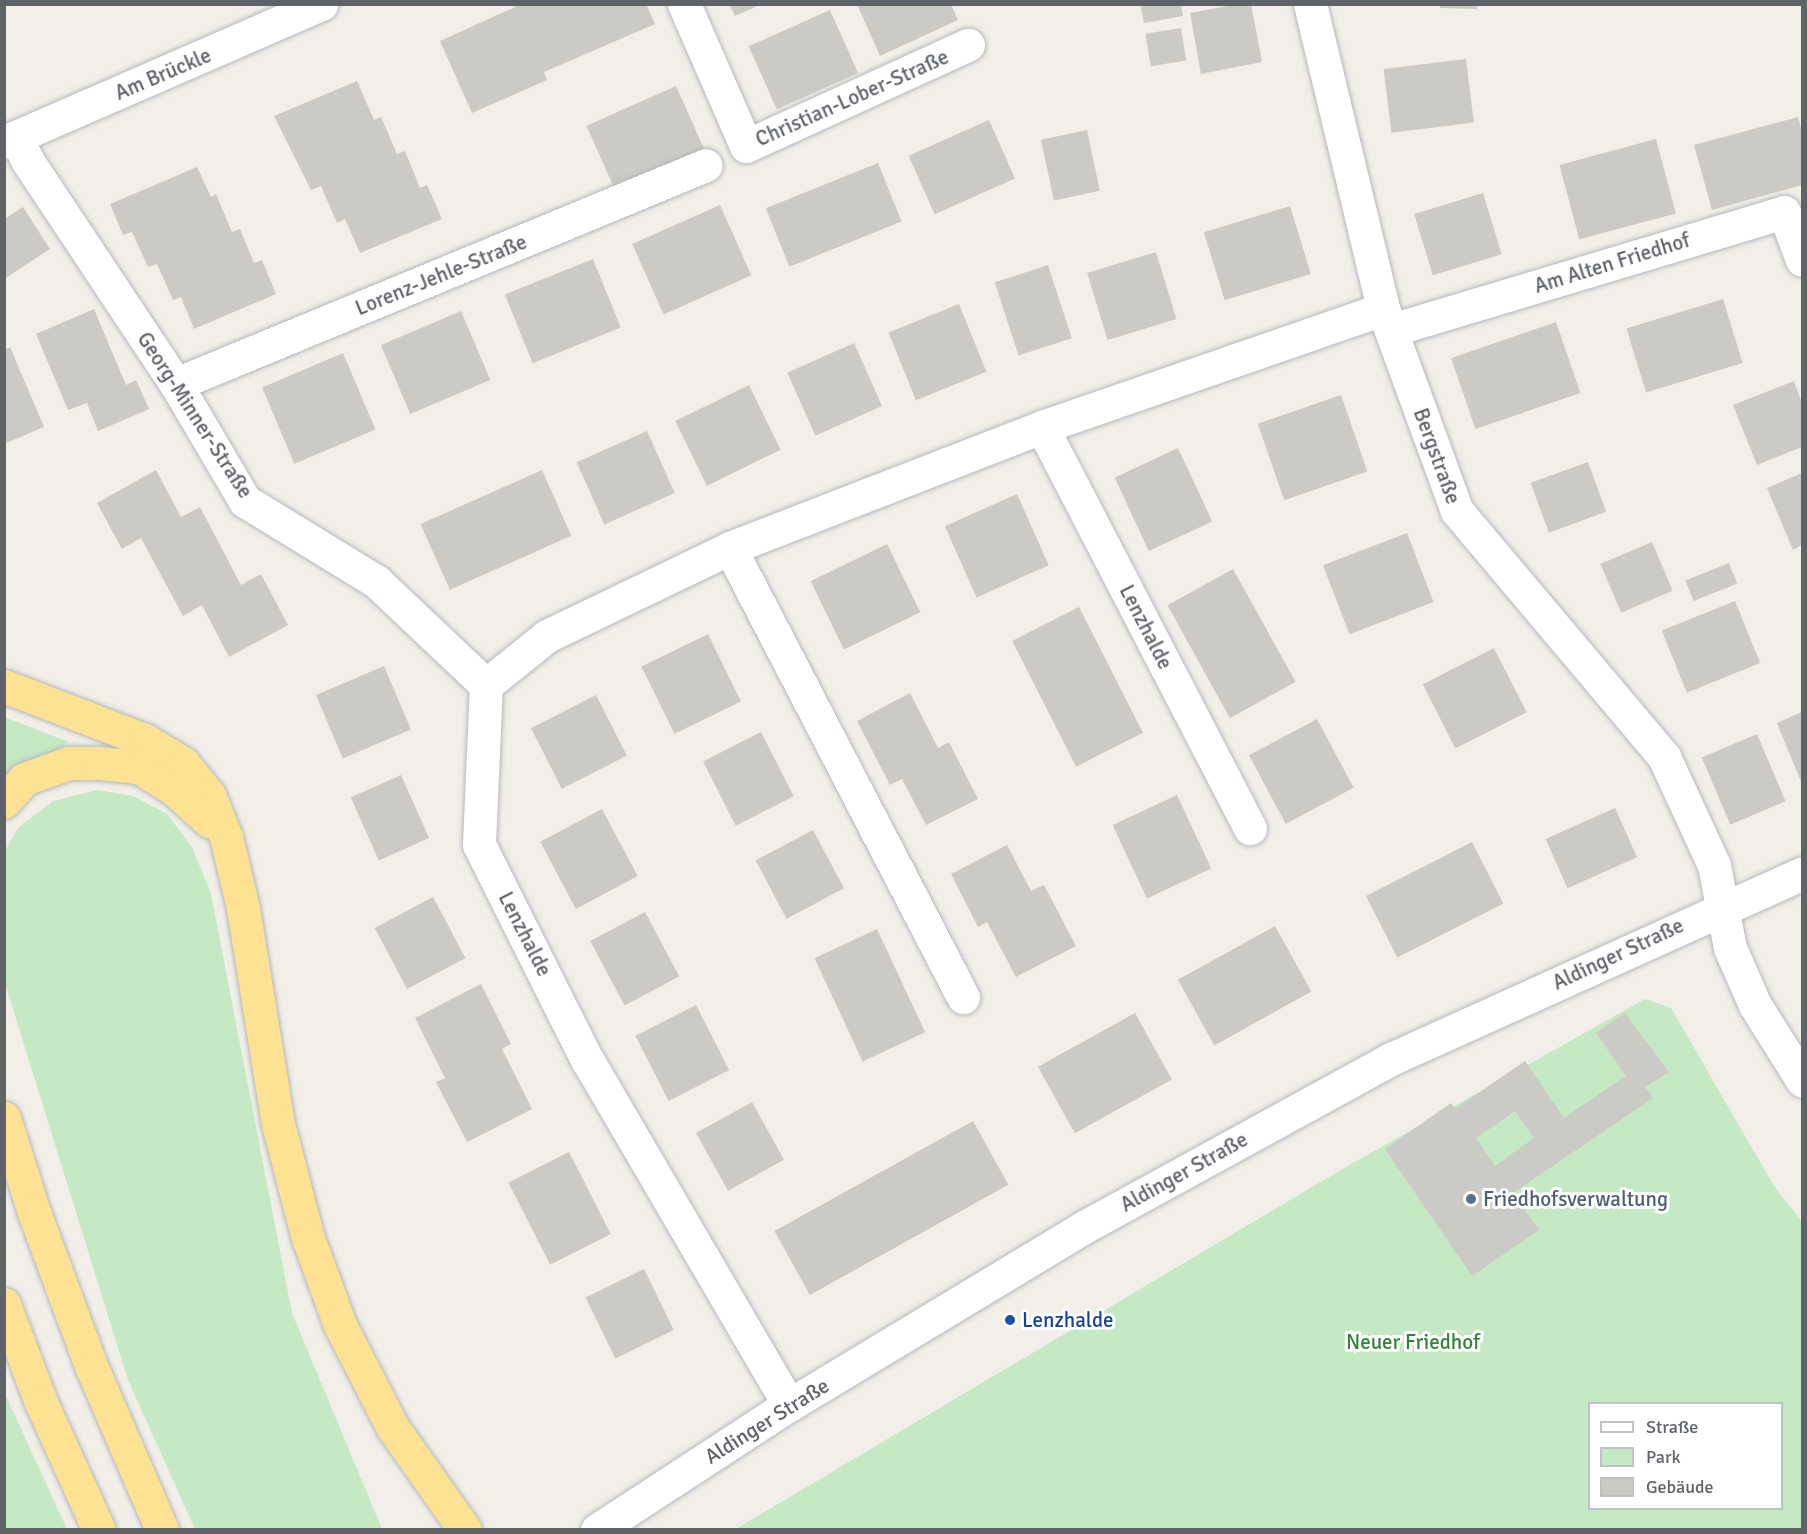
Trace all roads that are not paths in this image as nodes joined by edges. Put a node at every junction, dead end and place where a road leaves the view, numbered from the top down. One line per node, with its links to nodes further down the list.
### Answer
1 (321, 4): 5 (street, Am Brückle)
2 (684, 4): 4 (street, Christian-Lober-Straße)
3 (1310, 4): 8 (street, Bergstraße)
4 (968, 45)
5 (10, 140): 9 (street, Georg-Minner-Straße)
6 (706, 165): 9 (street, Lorenz-Jehle-Straße)
7 (1803, 260): 8 (street, Am Alten Friedhof)
8 (1387, 319): 10 (street); 18 (street, Bergstraße)
9 (176, 384): 12 (street, Georg-Minner-Straße)
10 (1042, 427): 11 (street); 15 (street, Lenzhalde)
11 (730, 548): 12 (street); 19 (street)
12 (486, 685): 23 (street, Lenzhalde)
13 (4, 686): 16 (highway)
14 (4, 802): 16 (highway)
15 (1250, 828)
16 (226, 837): 26 (highway)
17 (1803, 873): 18 (street, Aldinger Straße)
18 (1722, 906): 20 (street, Bergstraße); 23 (street, Aldinger Straße)
19 (963, 997)
20 (1803, 1080)
21 (4, 1118): 25 (highway)
22 (4, 1304): 24 (highway)
23 (789, 1405): 27 (street, Aldinger Straße)
24 (99, 1530)
25 (162, 1530)
26 (465, 1530)
27 (597, 1530)

